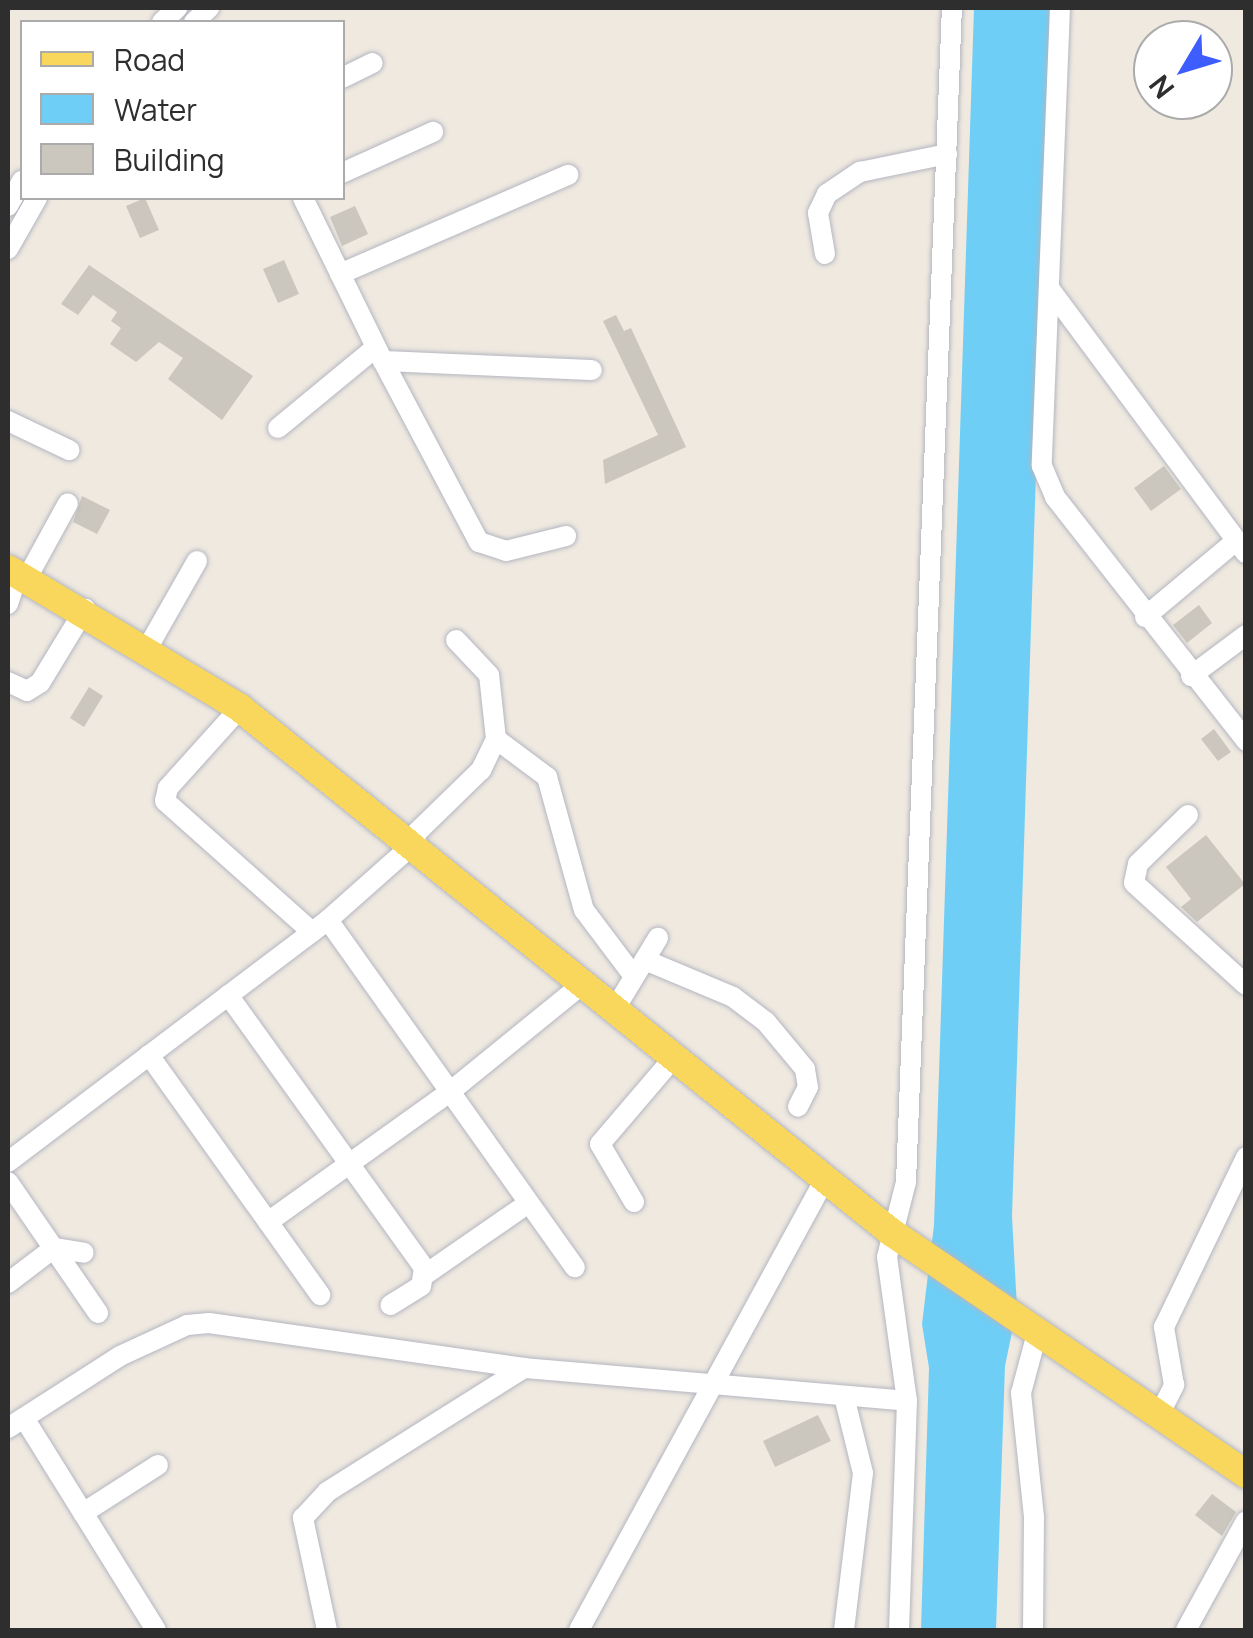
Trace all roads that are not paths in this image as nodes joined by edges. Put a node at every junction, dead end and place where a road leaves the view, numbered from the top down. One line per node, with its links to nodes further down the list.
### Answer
1 (952, 8): 6 (street)
2 (1060, 8): 14 (street)
3 (373, 64): 4 (street)
4 (345, 77)
5 (434, 132): 7 (street)
6 (947, 154): 12 (street); 57 (street)
7 (345, 172)
8 (568, 175): 13 (street)
9 (35, 200): 11 (street)
10 (305, 200): 13 (street)
11 (8, 249)
12 (824, 254)
13 (340, 274): 15 (street)
14 (1049, 288): 22 (street); 27 (street)
15 (380, 355): 16 (street); 18 (street); 21 (street)
16 (592, 370)
17 (8, 421): 19 (street)
18 (278, 428)
19 (69, 450)
20 (68, 504): 24 (street)
21 (566, 536)
22 (1241, 547): 27 (street)
23 (196, 561): 30 (street)
24 (17, 574): 25 (street); 26 (main road)
25 (8, 604)
26 (86, 609): 30 (main road); 32 (street)
27 (1145, 617): 31 (street)
28 (1246, 636): 31 (street)
29 (456, 640): 34 (street)
30 (148, 647): 33 (main road)
31 (1192, 676): 35 (street)
32 (8, 682)
33 (240, 708): 37 (main road); 38 (street)
34 (496, 740): 37 (street); 40 (street)
35 (1246, 742)
36 (1188, 815): 42 (street)
37 (414, 840): 38 (street); 41 (main road)
38 (320, 926): 43 (street); 47 (street)
39 (658, 938): 40 (street)
40 (639, 968): 44 (street); 48 (street)
41 (584, 982): 44 (main road); 47 (street)
42 (1246, 985)
43 (228, 994): 45 (street); 50 (street)
44 (616, 1006): 46 (main road)
45 (148, 1055): 51 (street); 56 (street)
46 (676, 1055): 52 (main road); 54 (street)
47 (451, 1091): 50 (street); 60 (street)
48 (798, 1107)
49 (1246, 1157): 71 (street)
50 (350, 1161): 56 (street); 61 (street)
51 (8, 1162)
52 (825, 1179): 57 (main road); 68 (street)
53 (8, 1182): 58 (street)
54 (634, 1202)
55 (520, 1209): 61 (street)
56 (268, 1222): 63 (street)
57 (902, 1240): 66 (main road); 70 (street)
58 (54, 1248): 59 (street); 62 (street); 65 (street)
59 (84, 1253)
60 (575, 1266)
61 (426, 1274): 64 (street)
62 (8, 1283)
63 (320, 1296)
64 (390, 1305)
65 (98, 1313)
66 (1034, 1335): 71 (main road); 82 (street)
67 (524, 1368): 68 (street); 72 (street); 78 (street)
68 (710, 1384): 69 (street); 79 (street)
69 (844, 1396): 70 (street); 80 (street)
70 (907, 1401): 81 (street)
71 (1159, 1416): 74 (main road)
72 (16, 1423): 75 (street)
73 (158, 1465): 75 (street)
74 (1246, 1474)
75 (83, 1513): 77 (street)
76 (1246, 1520): 83 (street)
77 (156, 1630)
78 (327, 1630)
79 (580, 1630)
80 (844, 1630)
81 (900, 1630)
82 (1033, 1630)
83 (1186, 1630)

